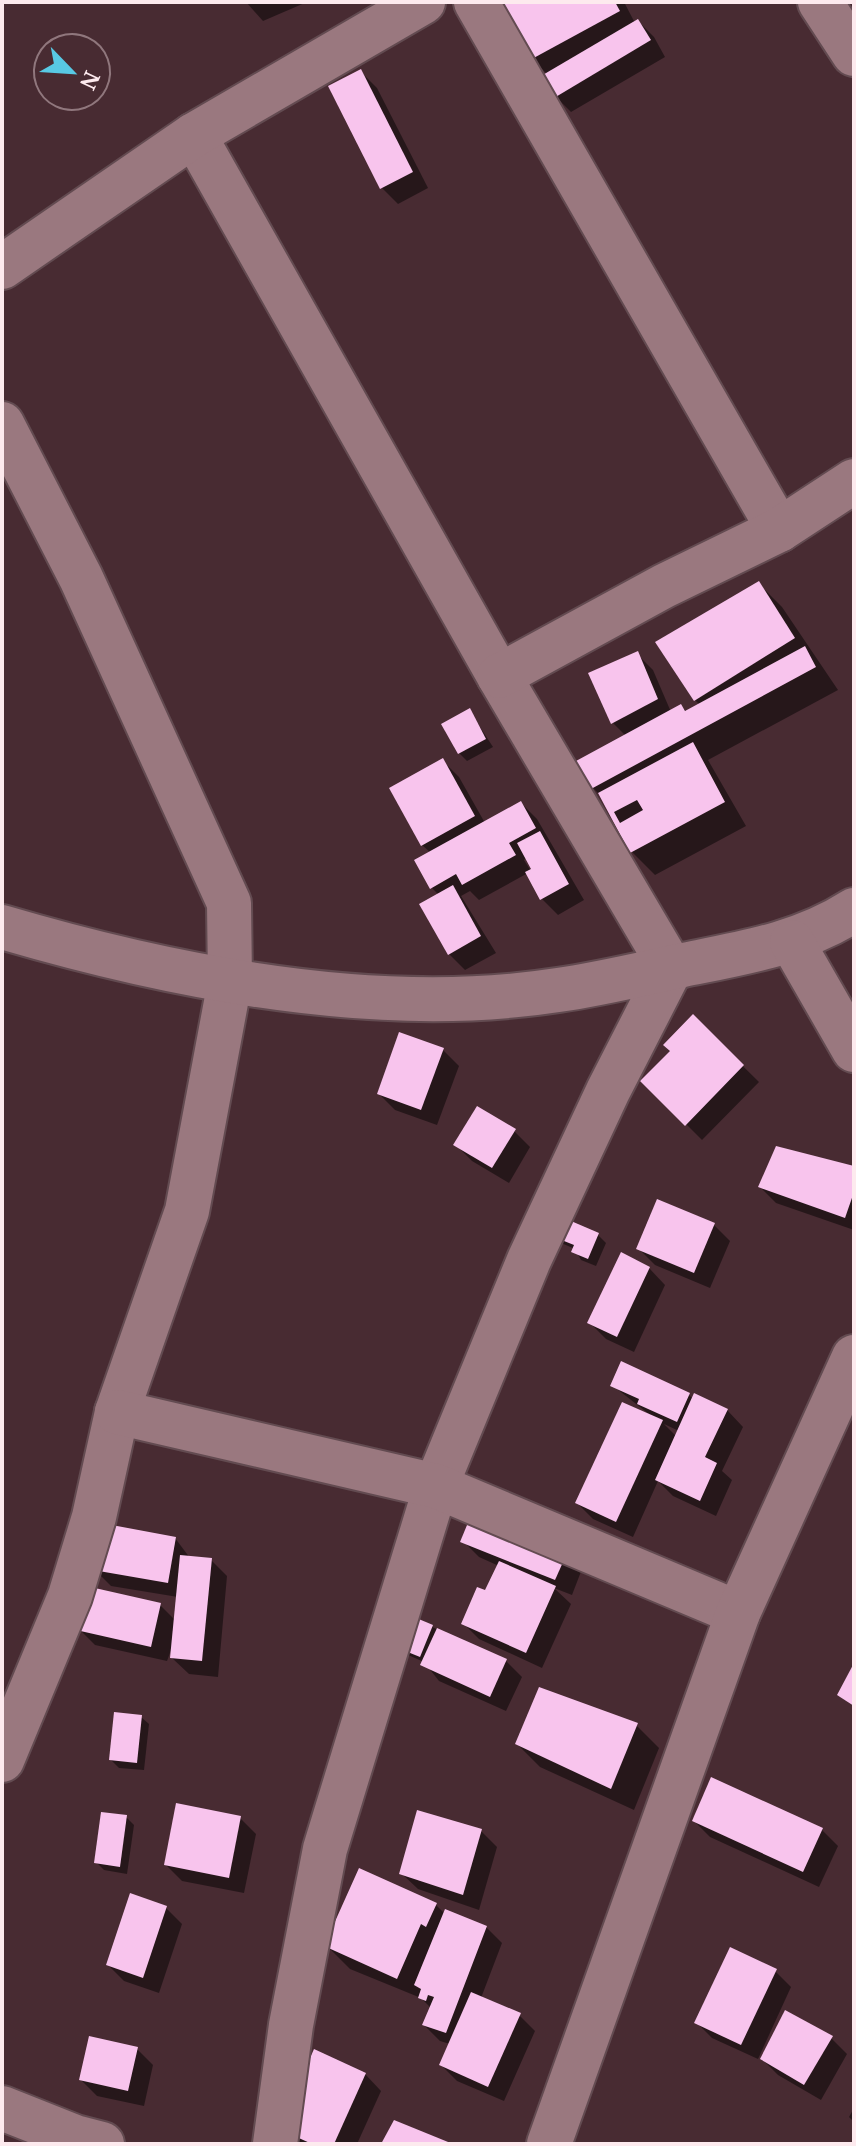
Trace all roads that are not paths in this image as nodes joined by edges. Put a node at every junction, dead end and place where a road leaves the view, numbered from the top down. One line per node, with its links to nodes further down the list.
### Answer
1 (423, 2): 5 (street)
2 (476, 2): 9 (street)
3 (820, 2): 4 (street)
4 (854, 54)
5 (194, 135): 6 (street); 10 (street)
6 (2, 267)
7 (2, 424): 15 (street)
8 (854, 481): 9 (street)
9 (779, 530): 10 (street)
10 (499, 676): 14 (street)
11 (854, 910): 13 (street)
12 (2, 927): 15 (street)
13 (792, 942): 14 (street); 16 (street)
14 (671, 968): 15 (street); 19 (street)
15 (230, 981): 18 (street)
16 (854, 1050)
17 (854, 1357): 20 (street)
18 (117, 1412): 19 (street); 21 (street)
19 (436, 1486): 20 (street); 24 (street)
20 (738, 1613): 25 (street)
21 (2, 1760)
22 (2, 2108): 23 (street)
23 (102, 2144)
24 (275, 2144)
25 (549, 2144)

